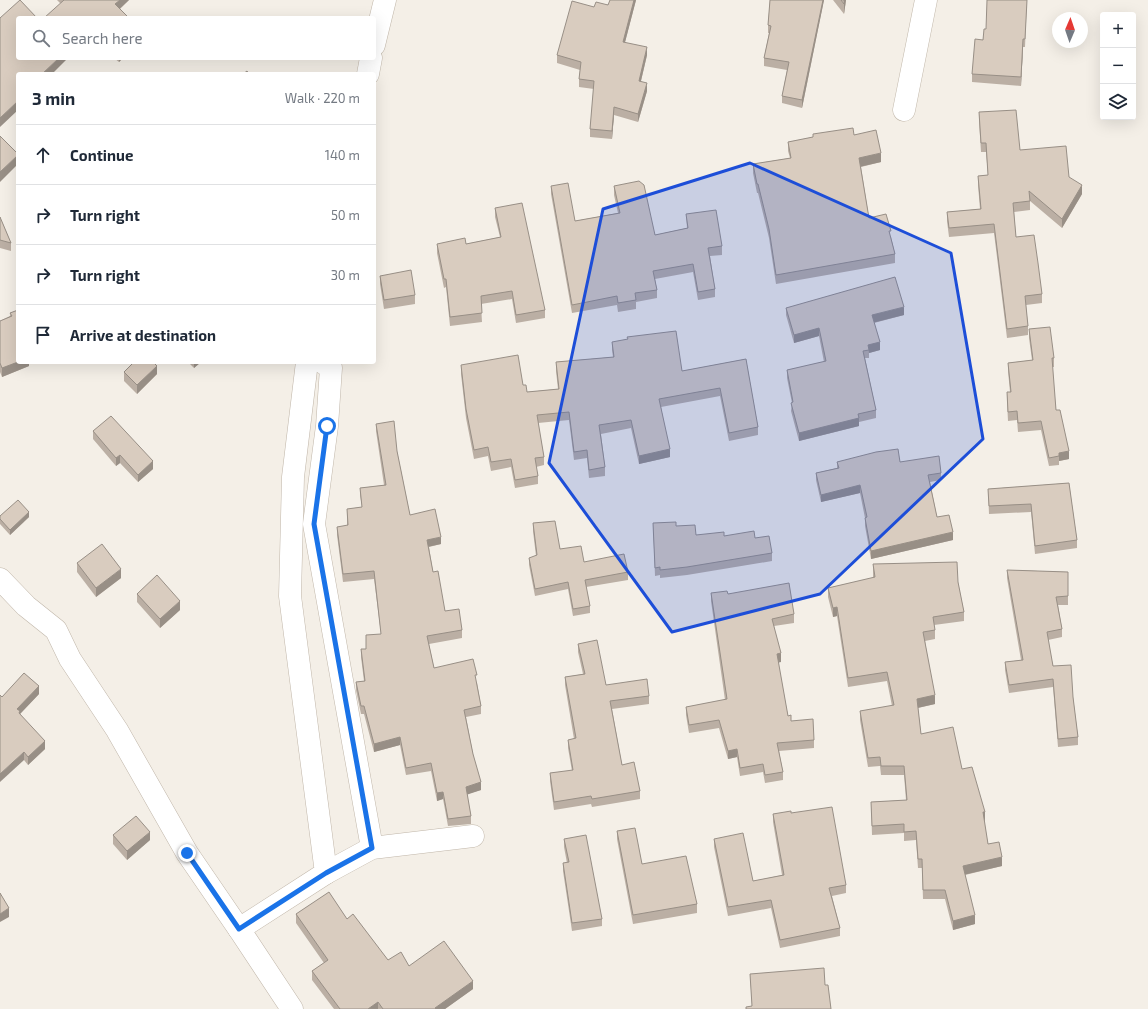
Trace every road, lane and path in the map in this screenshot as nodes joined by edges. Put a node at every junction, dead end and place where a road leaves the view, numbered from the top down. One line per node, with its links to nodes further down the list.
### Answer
1 (385, 0): 3 (street)
2 (926, 0): 6 (street)
3 (376, 37)
4 (371, 60): 5 (street)
5 (368, 72)
6 (904, 110)
7 (307, 364): 12 (street)
8 (325, 364): 11 (street)
9 (0, 579): 13 (street)
10 (473, 836): 11 (street)
11 (372, 848): 12 (street)
12 (326, 873): 13 (street)
13 (239, 929): 14 (street)
14 (292, 1009)

